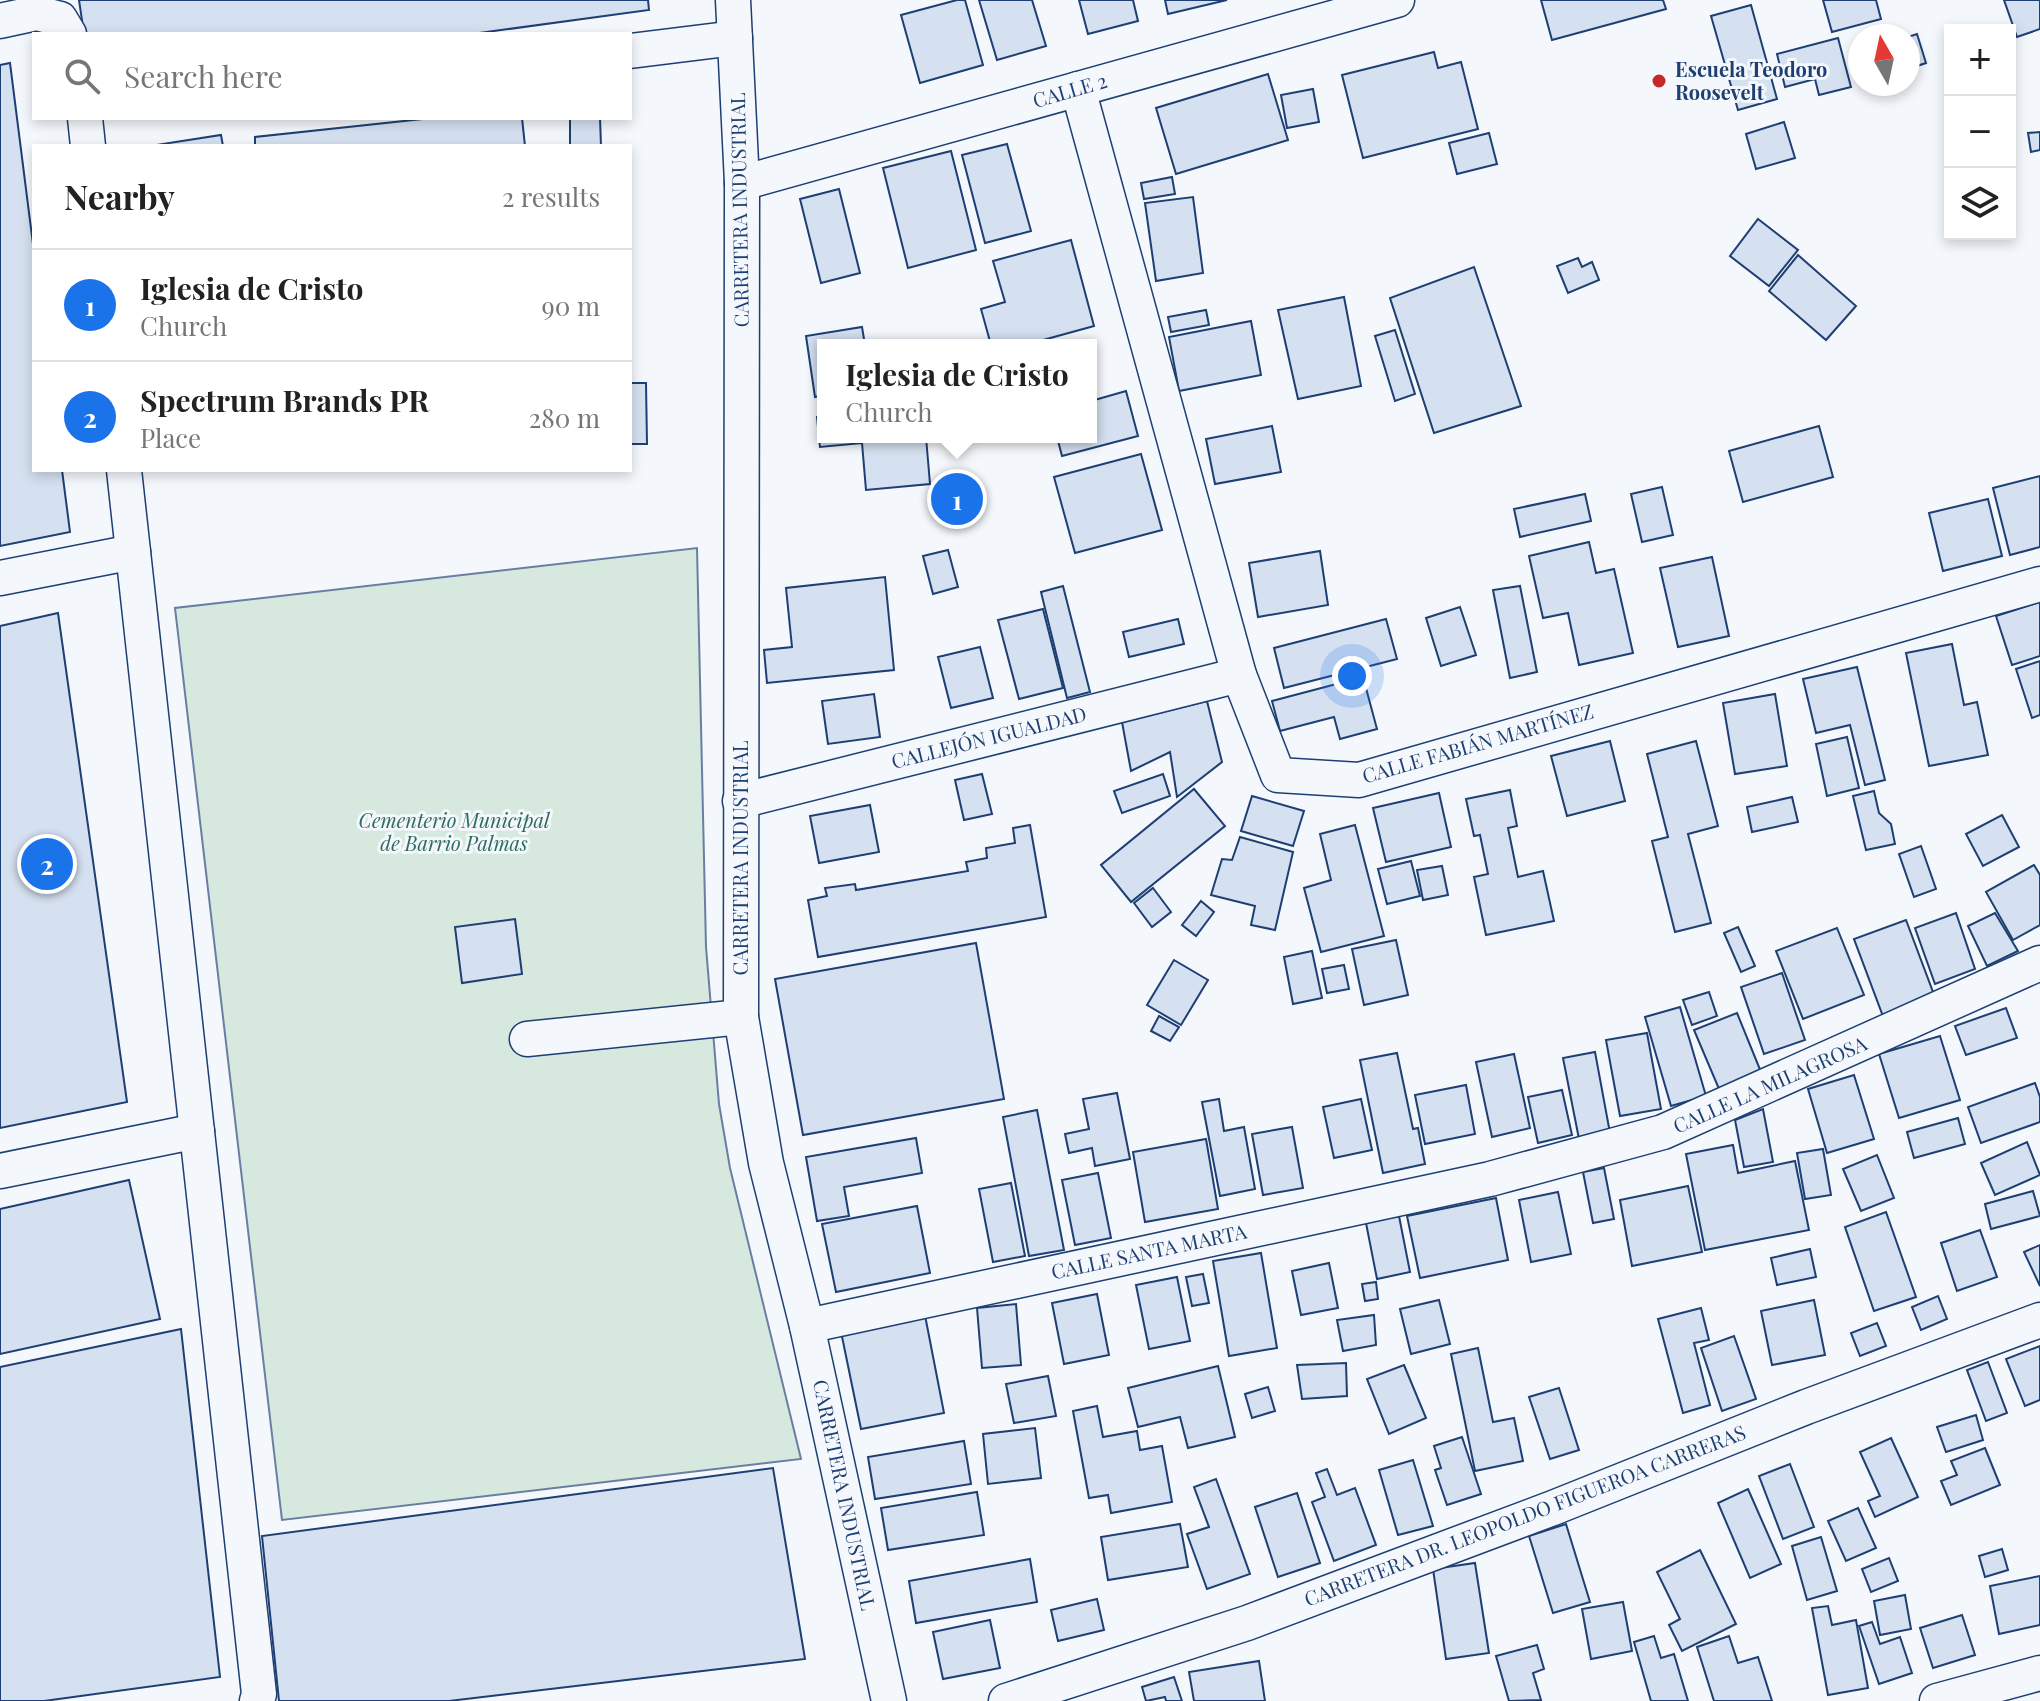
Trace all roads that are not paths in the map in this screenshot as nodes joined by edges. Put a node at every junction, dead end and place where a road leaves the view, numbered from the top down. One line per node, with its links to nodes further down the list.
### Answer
1 (733, 0): 5 (street, CARRETERA INDUSTRIAL)
2 (1397, 0): 7 (street, CALLE 2)
3 (0, 21): 4 (street)
4 (68, 32)
5 (735, 38): 6 (street); 10 (street, CARRETERA INDUSTRIAL)
6 (632, 51)
7 (1078, 89): 10 (street, CALLE 2); 15 (street, CALLE FABIÁN MARTÍNEZ)
8 (85, 120): 9 (street)
9 (88, 144)
10 (742, 183): 16 (street, CARRETERA INDUSTRIAL)
11 (124, 472): 12 (street)
12 (133, 552): 13 (street); 20 (street)
13 (0, 578)
14 (2040, 584): 15 (street, CALLE FABIÁN MARTÍNEZ)
15 (1239, 675): 16 (street, CALLEJÓN IGUALDAD)
16 (740, 801): 18 (street, CARRETERA INDUSTRIAL)
17 (2040, 963): 22 (street, CALLE LA MILAGROSA)
18 (741, 1017): 19 (street); 24 (street, CARRETERA INDUSTRIAL)
19 (527, 1039)
20 (197, 1131): 21 (street); 26 (street)
21 (0, 1171)
22 (1490, 1179): 24 (street, CALLE SANTA MARTA)
23 (2040, 1320): 28 (street, CARRETERA DR. LEOPOLDO FIGUEROA CARRERAS)
24 (807, 1326): 27 (street, CARRETERA INDUSTRIAL)
25 (2040, 1673): 29 (street)
26 (257, 1701)
27 (889, 1701)
28 (1006, 1701)
29 (1937, 1701)

